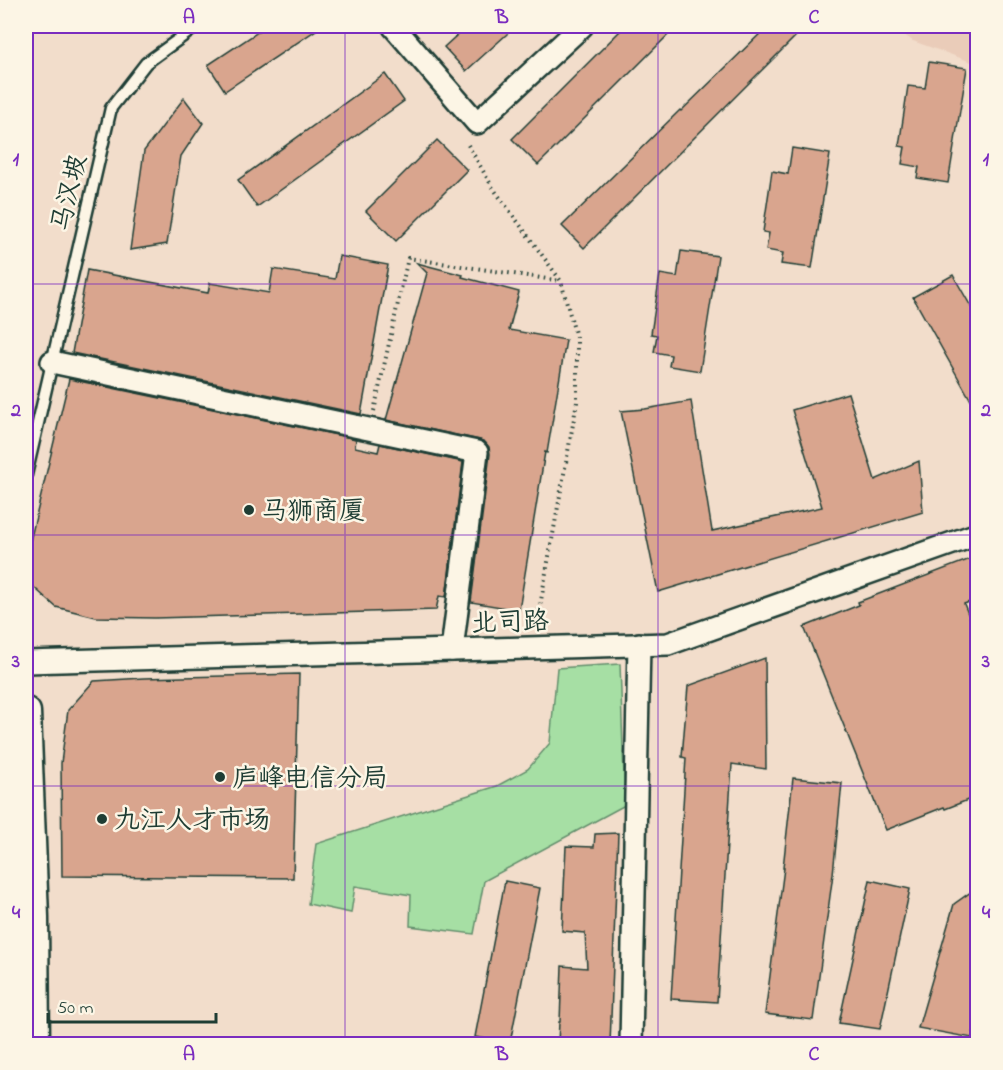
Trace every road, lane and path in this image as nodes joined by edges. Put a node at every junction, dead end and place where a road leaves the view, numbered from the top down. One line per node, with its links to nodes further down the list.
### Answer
1 (197, 26): 6 (lane, 马汉坡)
2 (393, 26): 3 (street)
3 (582, 26)
4 (468, 145): 5 (path)
5 (561, 281): 7 (path); 11 (path)
6 (52, 362): 7 (street); 8 (lane, 马汉坡)
7 (370, 429): 12 (street)
8 (26, 475)
9 (978, 534): 10 (street, 北司路)
10 (639, 644): 11 (street, 北司路); 16 (street)
11 (532, 647): 12 (street, 北司路)
12 (452, 650): 13 (street, 北司路)
13 (26, 662)
14 (26, 712): 15 (main road)
15 (35, 1044)
16 (631, 1044)

